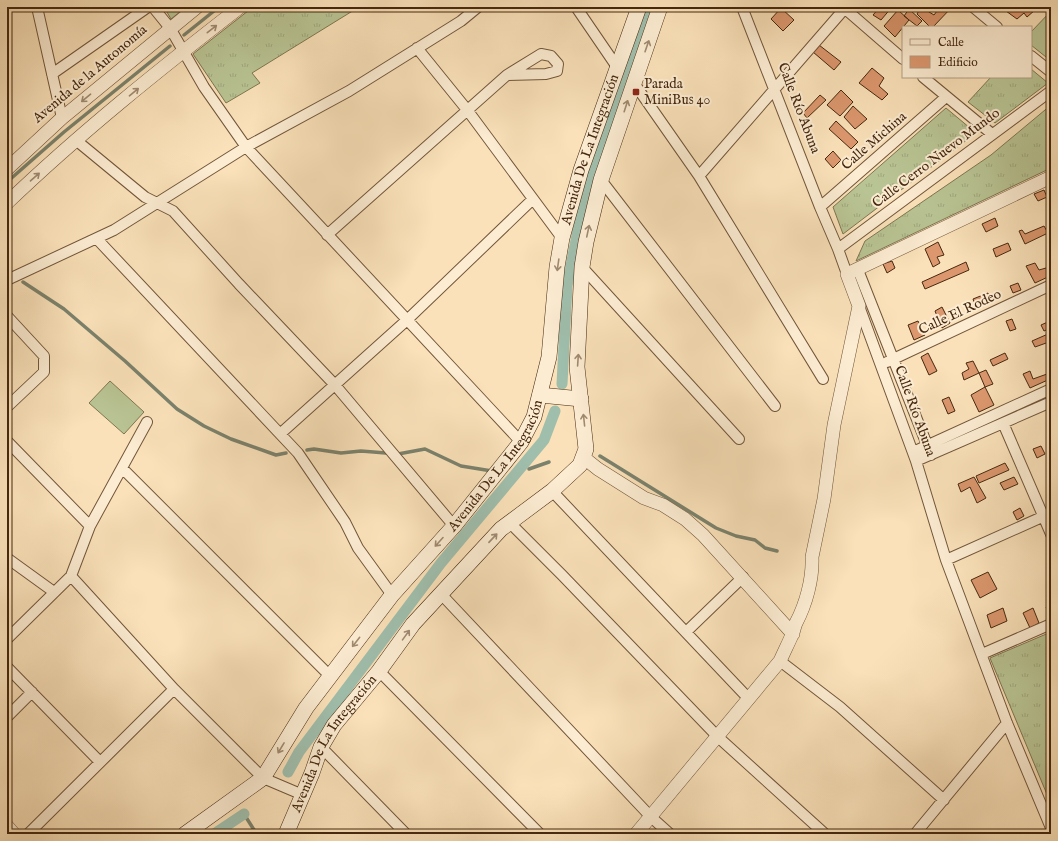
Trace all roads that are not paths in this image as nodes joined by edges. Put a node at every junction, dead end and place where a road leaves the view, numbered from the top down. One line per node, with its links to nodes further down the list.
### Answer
1 (37, 7): 21 (street)
2 (148, 7): 21 (street)
3 (153, 7): 14 (street)
4 (197, 7): 14 (street, Avenida de la Autonomía)
5 (240, 7): 16 (street, one-way to 5)
6 (478, 7): 15 (street)
7 (576, 7): 19 (street)
8 (639, 7): 19 (main road, Avenida De La Integración)
9 (660, 7): 24 (main road, Avenida De La Integración, one-way to 9)
10 (742, 7): 25 (street, Calle Río Abuna)
11 (845, 7): 18 (street); 25 (street)
12 (973, 7): 13 (street)
13 (996, 26)
14 (170, 28): 16 (street); 29 (street, Avenida de la Autonomía, one-way to 29)
15 (417, 48): 28 (street); 32 (street)
16 (183, 51): 31 (street, one-way to 16); 32 (street)
17 (1032, 57): 20 (street)
18 (902, 58)
19 (617, 67): 42 (main road, Avenida De La Integración)
20 (1051, 72)
21 (52, 74): 29 (street)
22 (507, 75): 28 (street)
23 (925, 78): 27 (street)
24 (634, 83): 34 (street); 36 (main road, Avenida De La Integración, one-way to 24)
25 (775, 88): 34 (street); 40 (street, Calle Río Abuna)
26 (1051, 91): 30 (street, Calle Cerro Nuevo Mundo)
27 (946, 97): 30 (street); 40 (street, Calle Michina)
28 (468, 111): 37 (street); 41 (street)
29 (62, 118): 33 (street, Avenida de la Autonomía)
30 (992, 134): 44 (street, Calle Cerro Nuevo Mundo)
31 (77, 141): 38 (street, one-way to 31); 39 (street)
32 (246, 147): 39 (street); 41 (street)
33 (7, 170)
34 (699, 176): 54 (street)
35 (1051, 177): 46 (street)
36 (601, 180): 45 (main road, Avenida De La Integración, one-way to 36); 60 (street)
37 (533, 199): 42 (street); 51 (street)
38 (7, 203)
39 (159, 203): 43 (street); 55 (street)
40 (820, 207): 44 (street, Calle Río Abuna)
41 (327, 235): 51 (street)
42 (562, 238): 57 (main road, Avenida De La Integración, one-way to 57)
43 (97, 239): 47 (street); 64 (street)
44 (838, 249): 46 (street, Calle Río Abuna)
45 (582, 268): 58 (main road, Avenida De La Integración, one-way to 45); 65 (street)
46 (853, 272): 49 (street, Calle Río Abuna); 52 (street)
47 (7, 280)
48 (1051, 286): 52 (street, Calle El Rodeo)
49 (859, 306): 53 (street, Calle Río Abuna); 87 (street)
50 (7, 316): 61 (street)
51 (407, 320): 55 (street); 67 (street)
52 (893, 359): 53 (street, Calle El Rodeo); 68 (street)
53 (881, 364): 70 (street, Calle Río Abuna)
54 (823, 379)
55 (334, 385): 64 (street); 76 (street)
56 (1051, 388): 68 (street)
57 (540, 396): 58 (main road); 67 (main road, Avenida De La Integración)
58 (581, 399): 69 (main road, Avenida De La Integración, one-way to 58)
59 (1051, 402): 63 (street)
60 (775, 406)
61 (7, 407)
62 (147, 422): 71 (street)
63 (1003, 423): 68 (street); 73 (street)
64 (280, 434): 84 (street)
65 (739, 439)
66 (7, 441): 75 (street)
67 (521, 442): 76 (main road, Avenida De La Integración)
68 (929, 450): 70 (street)
69 (583, 457): 72 (main road, Avenida De La Integración); 81 (street)
70 (914, 457): 79 (street, Calle Río Abuna)
71 (122, 468): 75 (street); 93 (street)
72 (552, 491): 74 (main road, Avenida De La Integración); 86 (street)
73 (1047, 515): 77 (street); 79 (street)
74 (511, 524): 83 (main road, Avenida De La Integración, one-way to 74); 99 (street)
75 (90, 526): 80 (street)
76 (454, 526): 84 (main road, Avenida De La Integración, one-way to 84)
77 (1051, 534)
78 (7, 558): 82 (street)
79 (946, 560): 89 (street, Calle Río Abuna)
80 (70, 576): 82 (street); 94 (street)
81 (743, 578): 86 (street); 87 (street)
82 (54, 592): 88 (street)
83 (441, 594): 92 (main road, Avenida De La Integración, one-way to 83); 105 (street)
84 (392, 596): 93 (main road, Avenida De La Integración, one-way to 93)
85 (1051, 624): 89 (street)
86 (686, 632): 96 (street)
87 (793, 634): 90 (street)
88 (7, 639)
89 (982, 654): 98 (street, Calle Río Abuna)
90 (780, 661): 96 (street); 104 (street)
91 (7, 667): 95 (street)
92 (379, 671): 100 (main road, Avenida De La Integración); 113 (street)
93 (330, 676): 102 (main road, Avenida De La Integración, one-way to 102)
94 (174, 689): 101 (street); 102 (street)
95 (32, 692): 97 (street); 101 (street)
96 (749, 698): 99 (street)
97 (7, 717)
98 (1007, 723): 104 (street); 106 (street, Calle Río Abuna)
99 (718, 737): 105 (street); 116 (street)
100 (321, 747): 103 (main road, Avenida De La Integración); 112 (street)
101 (100, 762): 109 (street)
102 (263, 778): 103 (street); 110 (main road, Avenida De La Integración)
103 (303, 795): 111 (main road, Avenida De La Integración)
104 (944, 800): 117 (street)
105 (651, 817): 114 (street); 115 (street)
106 (1050, 823)
107 (7, 826): 108 (street)
108 (14, 834)
109 (28, 834)
110 (185, 834)
111 (286, 834)
112 (406, 834)
113 (540, 834)
114 (636, 834)
115 (670, 834)
116 (825, 834)
117 (915, 834)

